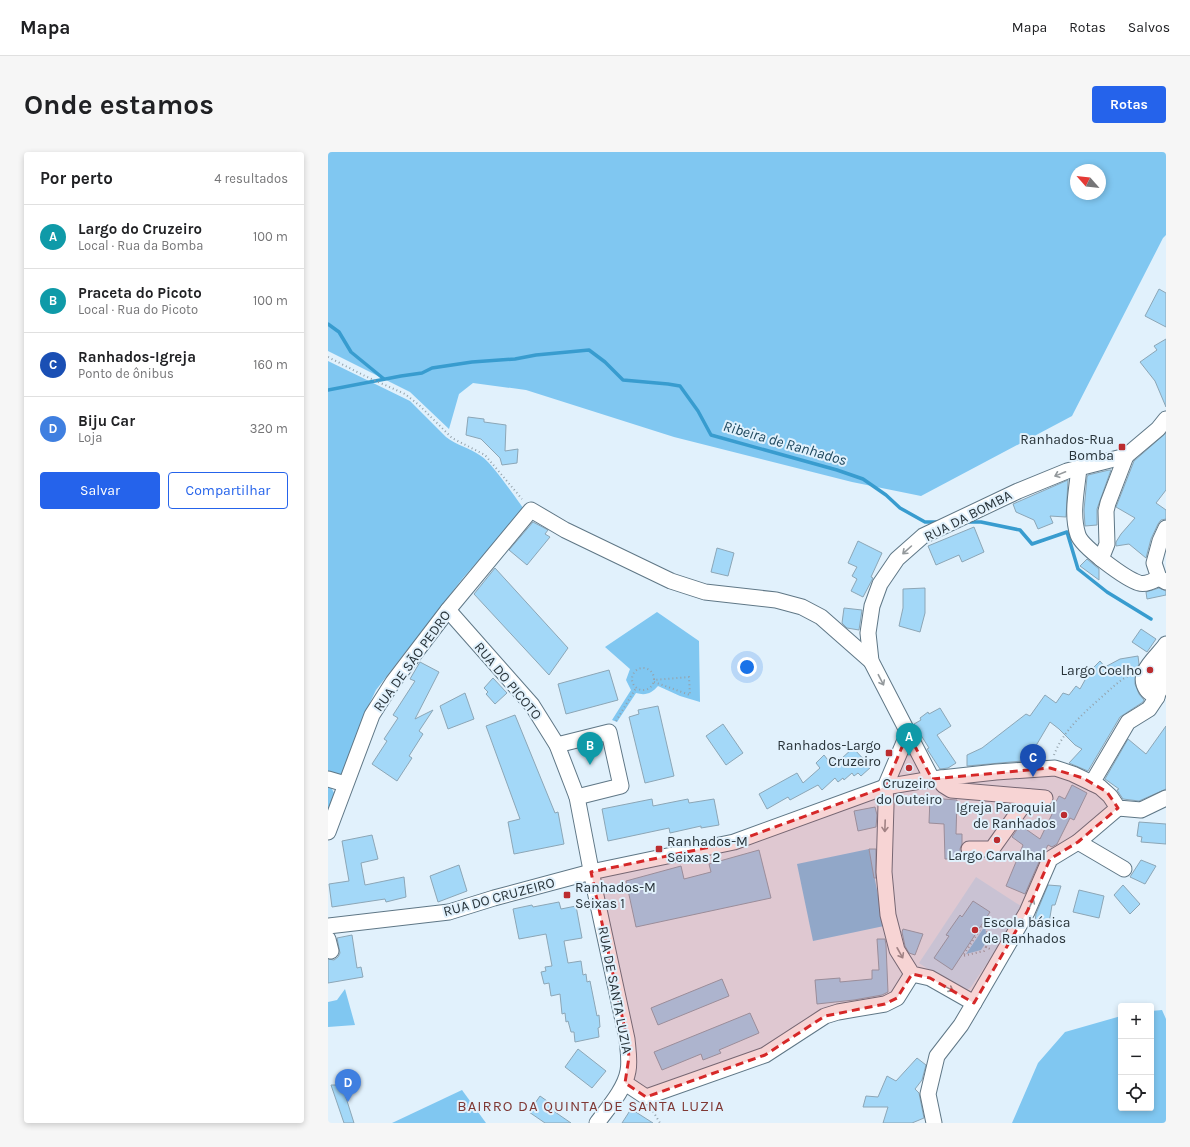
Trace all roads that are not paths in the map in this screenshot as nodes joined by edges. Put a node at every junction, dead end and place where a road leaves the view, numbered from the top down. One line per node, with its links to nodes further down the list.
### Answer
1 (1166, 419): 2 (street, RUA DA BOMBA)
2 (1126, 456): 3 (street, RUA DA BOMBA); 5 (street)
3 (1079, 468): 5 (street); 9 (street, RUA DA BOMBA, one-way to 9)
4 (1166, 528): 6 (street)
5 (1101, 559): 6 (street)
6 (1163, 580)
7 (448, 610): 9 (street, RUA DE SÃO PEDRO); 14 (street, RUA DO PICOTO); 18 (street, RUA DE SÃO PEDRO)
8 (1166, 644): 12 (street)
9 (871, 661): 13 (street, RUA DA BOMBA, one-way to 13)
10 (1166, 661): 11 (street)
11 (1166, 678)
12 (1162, 695): 17 (street)
13 (908, 733): 15 (street, RUA DA BOMBA); 19 (street)
14 (557, 745): 20 (street, RUA DO PICOTO); 20 (street)
15 (937, 778): 17 (street, RUA DO CRUZEIRO); 19 (street, RUA DO CRUZEIRO); 21 (street)
16 (328, 779): 18 (street)
17 (1092, 783): 24 (street, RUA DO CRUZEIRO)
18 (345, 784): 25 (street, RUA DE SÃO PEDRO)
19 (885, 787): 29 (street, RUA DO CRUZEIRO); 31 (street, one-way to 31)
20 (577, 797): 29 (street, RUA DO PICOTO)
21 (1029, 797): 22 (street); 27 (street)
22 (1045, 798)
23 (1166, 798): 24 (street)
24 (1118, 808): 26 (street)
25 (328, 832)
26 (1078, 842): 28 (street); 32 (street, one-way to 26)
27 (969, 848)
28 (1124, 869)
29 (591, 872): 30 (street, RUA DO CRUZEIRO); 33 (street, RUA DE SANTA LUZIA)
30 (332, 927)
31 (912, 974): 32 (street, one-way to 32); 33 (street)
32 (974, 1003): 35 (street)
33 (625, 1083): 34 (street, RUA DE SANTA LUZIA)
34 (598, 1123)
35 (934, 1123)

